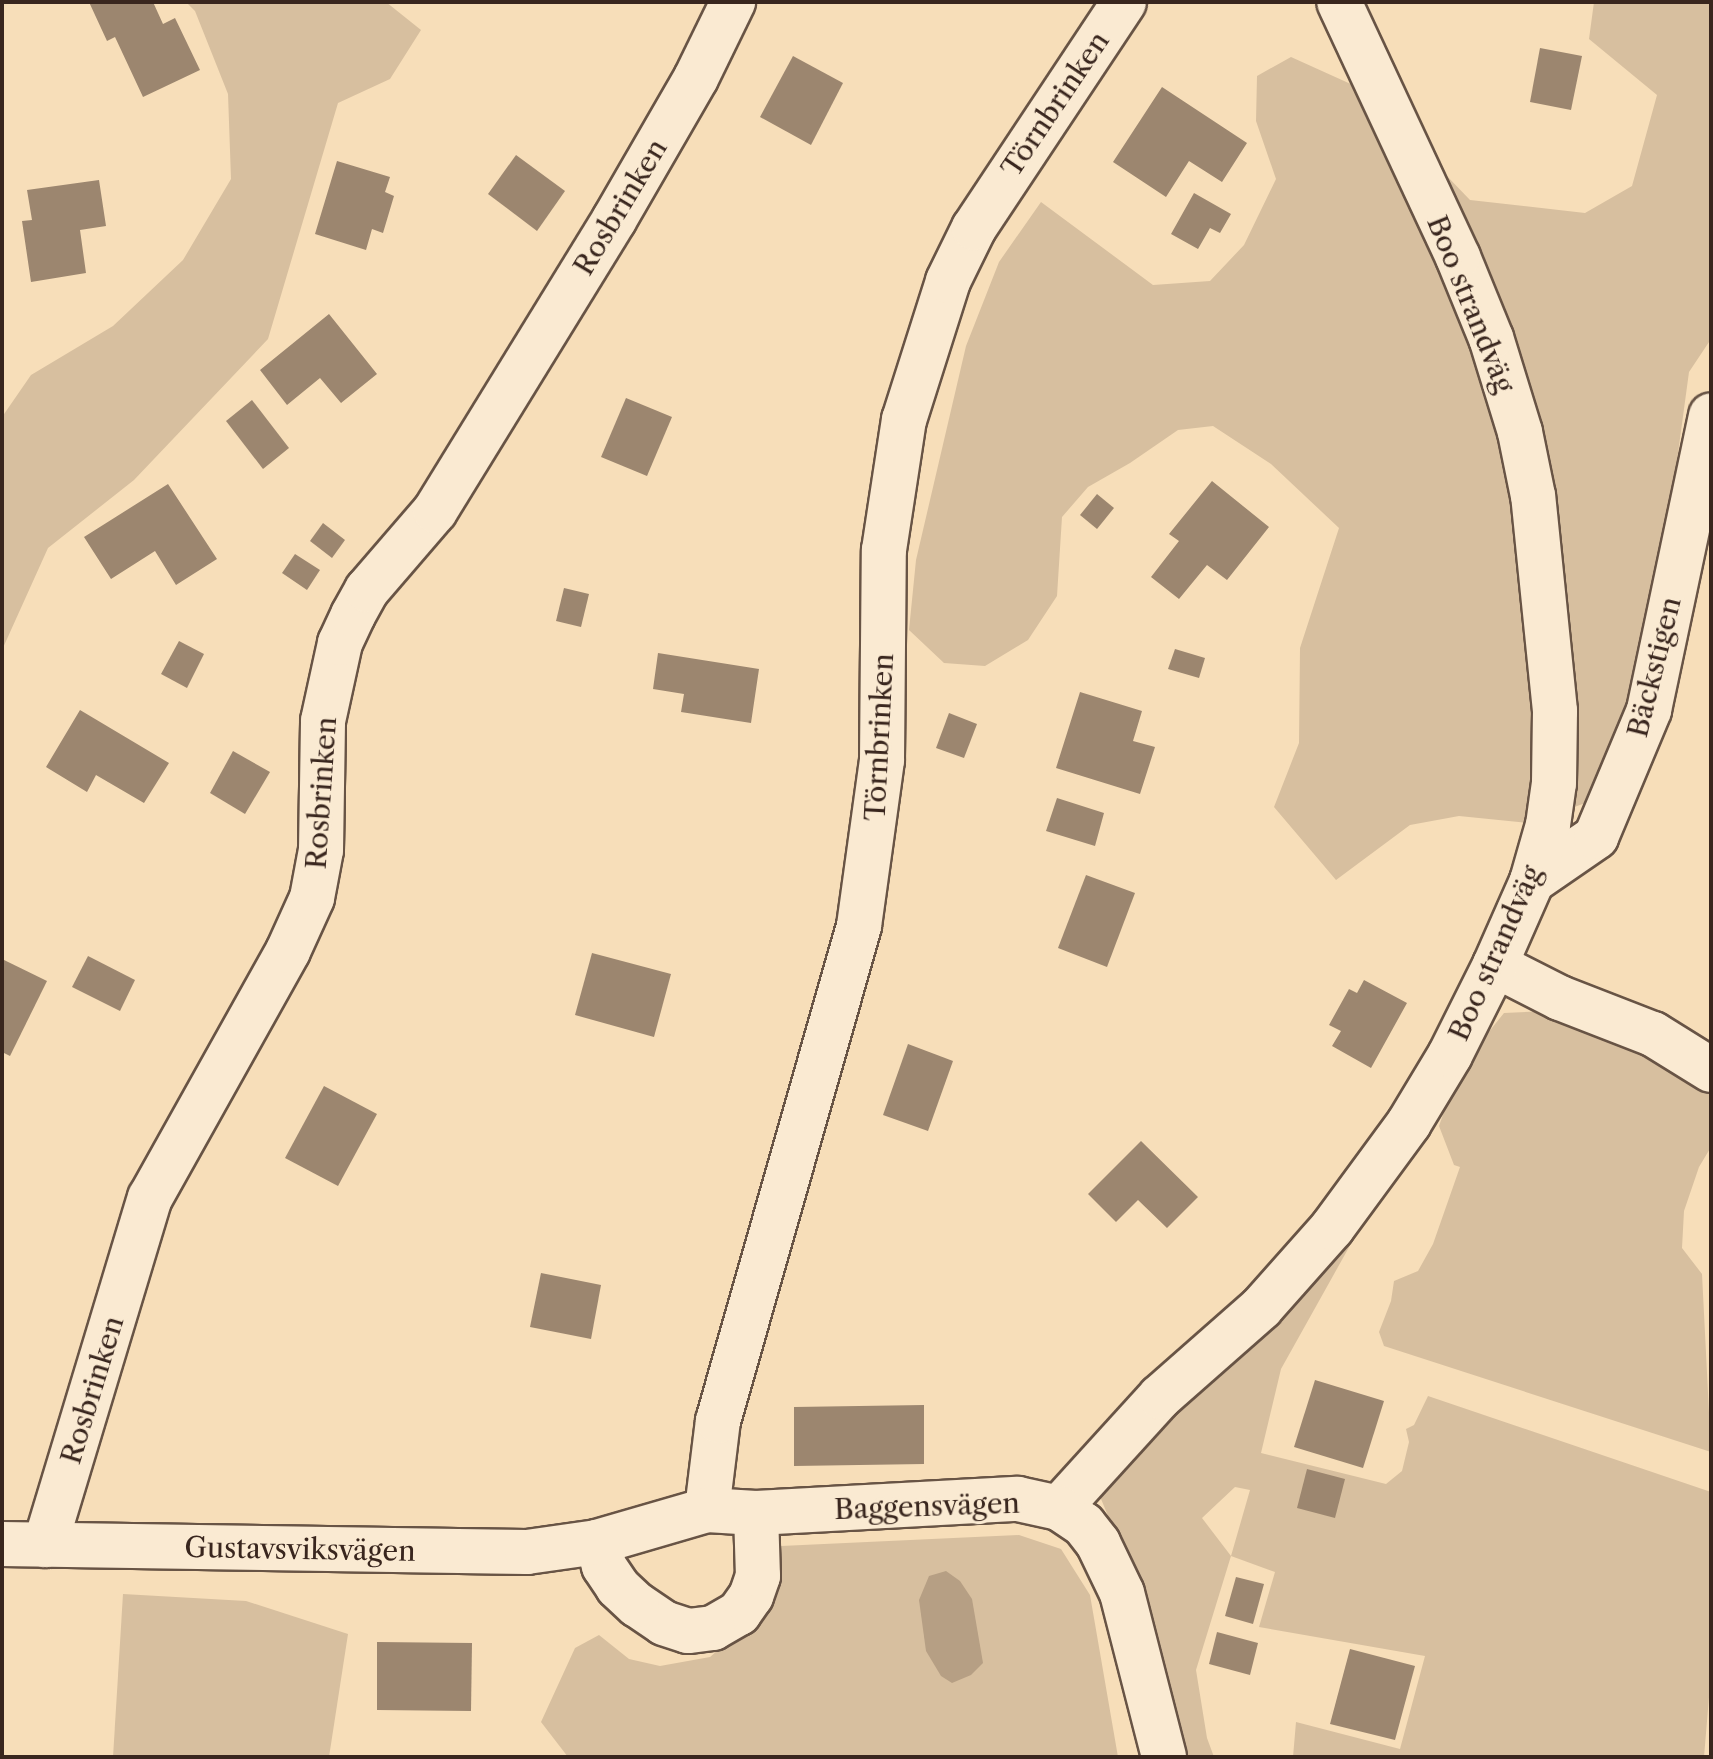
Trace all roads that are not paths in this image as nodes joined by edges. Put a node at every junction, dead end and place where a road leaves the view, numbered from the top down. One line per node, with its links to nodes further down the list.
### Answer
1 (733, 2): 13 (street, Rosbrinken)
2 (1124, 2): 9 (street, Törnbrinken)
3 (1339, 2): 5 (street, Boo strandväg)
4 (1711, 415): 5 (street, Bäckstigen)
5 (1532, 881): 6 (street, Boo strandväg)
6 (1495, 965): 7 (street); 8 (street, Boo strandväg)
7 (1711, 1070)
8 (1059, 1508): 10 (street, Baggensvägen); 14 (street, Baggensvägen)
9 (707, 1510): 10 (street, Baggensvägen); 11 (street, Gustavsviksvägen)
10 (756, 1513): 11 (street)
11 (597, 1542): 13 (street, Gustavsviksvägen)
12 (2, 1544): 13 (street, Gustavsviksvägen)
13 (45, 1545)
14 (1162, 1755)

